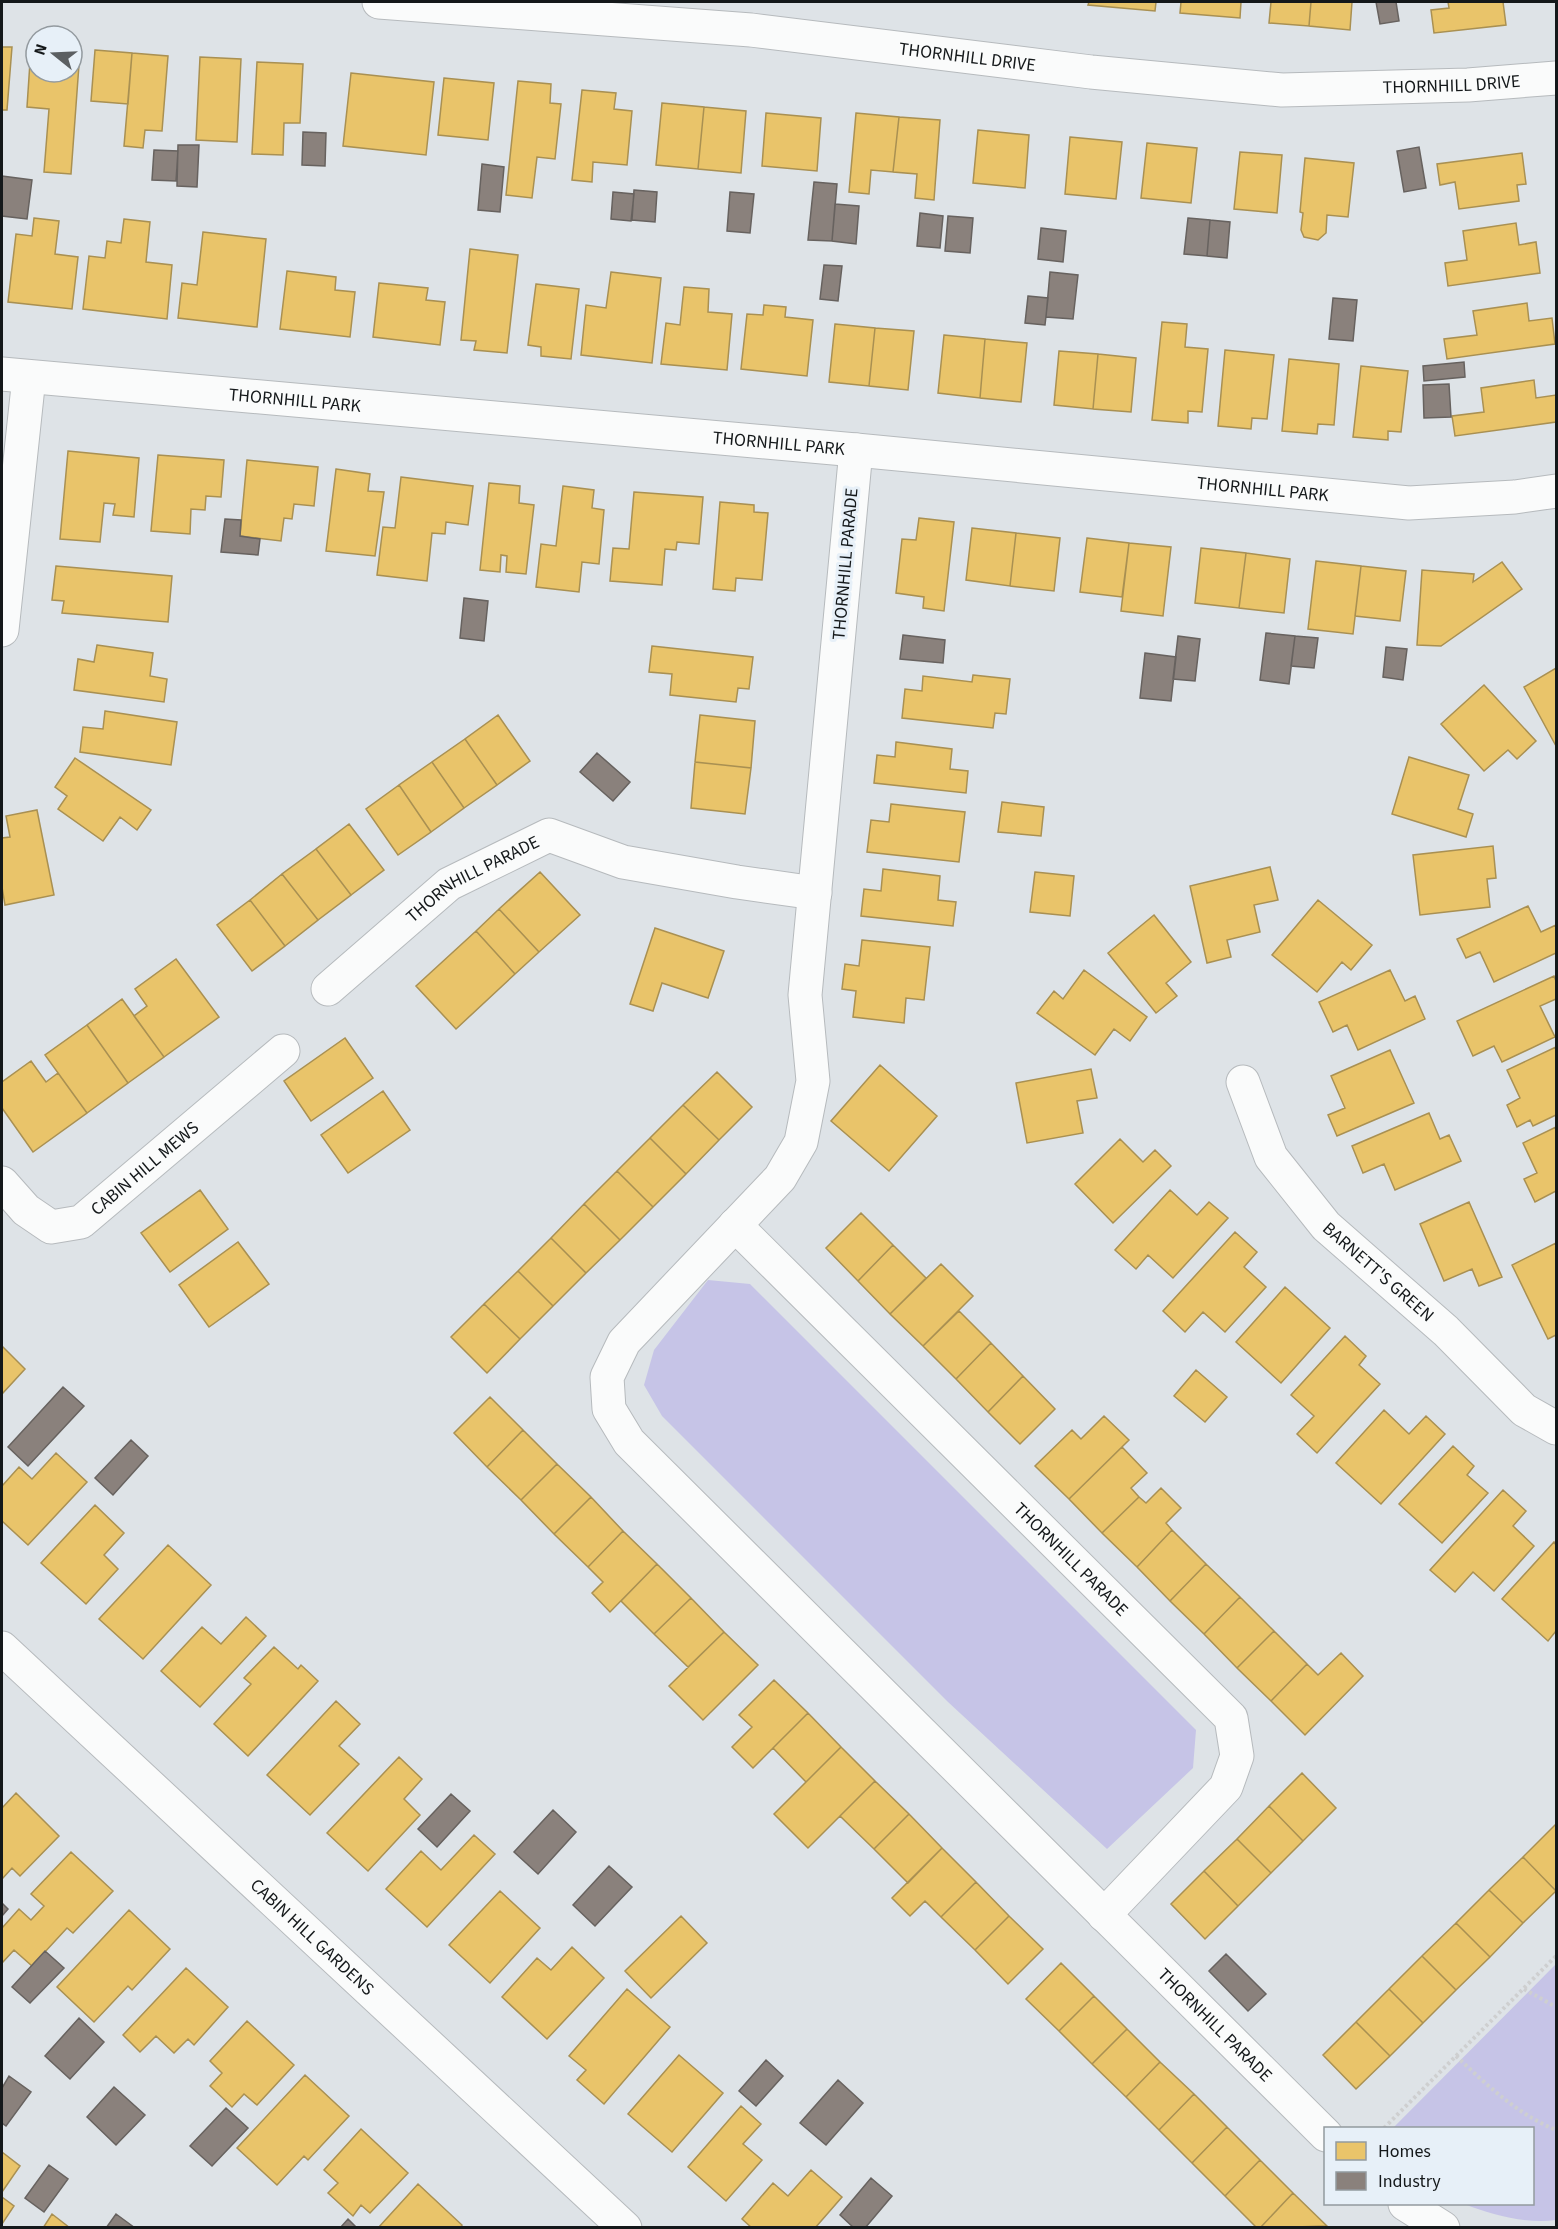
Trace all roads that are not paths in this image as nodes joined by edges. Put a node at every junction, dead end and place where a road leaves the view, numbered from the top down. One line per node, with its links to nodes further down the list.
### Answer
1 (379, 2): 2 (street, THORNHILL DRIVE)
2 (1557, 78)
3 (15, 376): 4 (street, THORNHILL PARK); 6 (street)
4 (856, 450): 5 (street, THORNHILL PARK); 7 (street, THORNHILL PARADE)
5 (1557, 491)
6 (2, 630)
7 (815, 893): 8 (street, THORNHILL PARADE); 12 (street, THORNHILL PARADE)
8 (328, 989)
9 (283, 1051): 11 (street, CABIN HILL MEWS)
10 (1243, 1082): 13 (street, BARNETT'S GREEN)
11 (2, 1183)
12 (735, 1225): 15 (street, THORNHILL PARADE); 15 (street, THORNHILL PARADE)
13 (1557, 1428)
14 (2, 1648): 18 (street, CABIN HILL GARDENS)
15 (1104, 1915): 16 (street, THORNHILL PARADE)
16 (1324, 2133)
17 (1407, 2205): 19 (street)
18 (625, 2228)
19 (1443, 2228)

